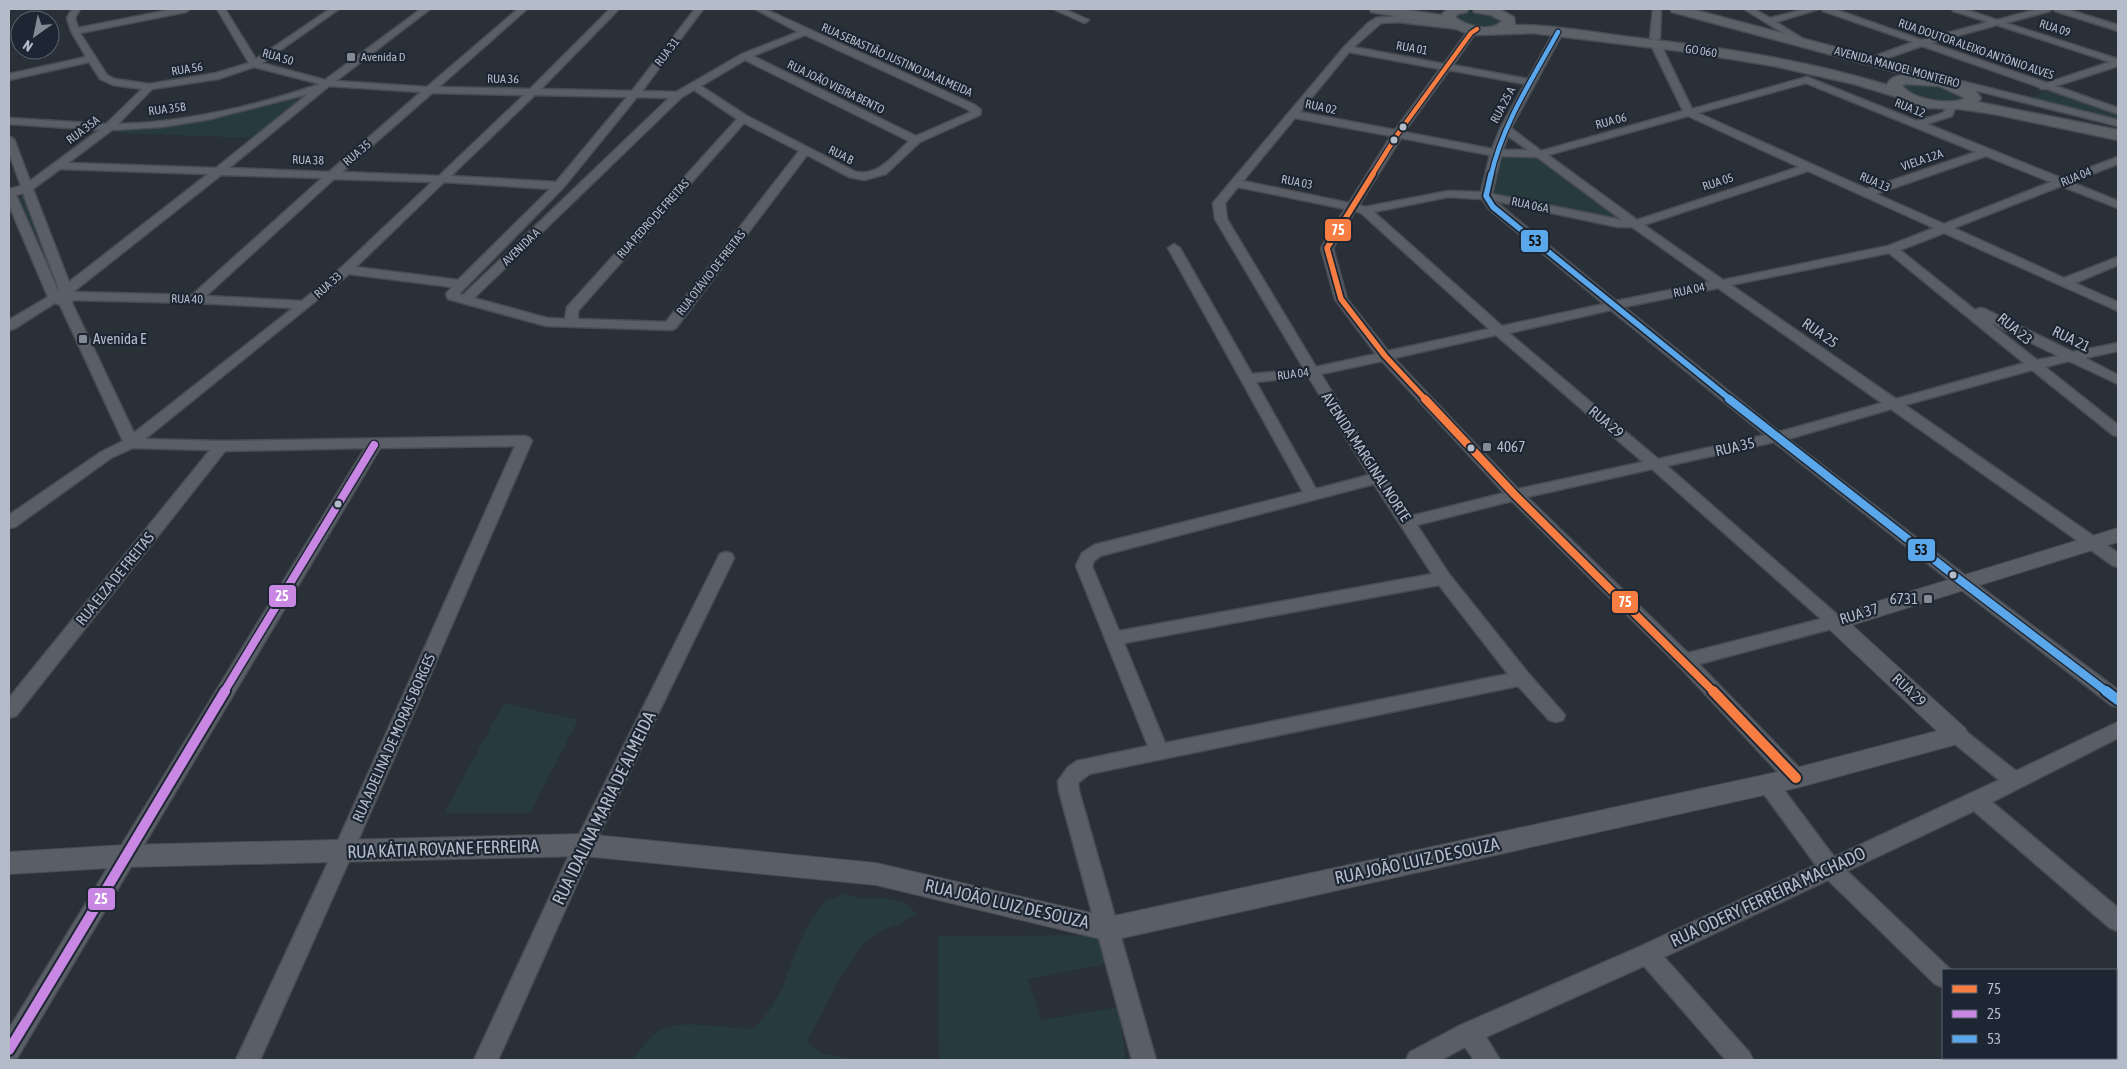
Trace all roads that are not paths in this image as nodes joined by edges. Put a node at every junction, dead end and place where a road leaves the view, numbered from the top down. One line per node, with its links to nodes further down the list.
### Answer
1 (76, 9): 30 (street)
2 (186, 9): 30 (street)
3 (221, 9): 41 (street, RUA 50)
4 (335, 9): 41 (street, RUA 56)
5 (426, 9): 48 (street)
6 (522, 9): 52 (street, RUA 35)
7 (615, 9): 53 (street, RUA 33)
8 (699, 9): 54 (street, RUA 31)
9 (759, 9): 31 (street, RUA SEBASTIÃO JUSTINO DA ALMEIDA)
10 (1057, 9): 24 (street)
11 (1376, 9): 27 (main road)
12 (1428, 9): 13 (main road)
13 (1460, 9): 27 (main road)
14 (1484, 9): 23 (main road, GO 060)
15 (1657, 9): 34 (street)
16 (1677, 9): 33 (main road, AVENIDA MANOEL MONTEIRO)
17 (1748, 9): 25 (street)
18 (1815, 9): 25 (street)
19 (1826, 9): 35 (street, RUA DOUTOR ALEIXO ANTÔNIO ALVES)
20 (1956, 9): 26 (street, RUA 09)
21 (2047, 9): 26 (street)
22 (2058, 9): 28 (street)
23 (1502, 14): 29 (main road); 34 (main road, GO 060)
24 (1085, 20)
25 (1770, 21): 33 (street)
26 (1995, 22): 35 (street); 40 (street, RUA 09)
27 (1463, 27): 29 (main road, GO 060); 36 (street, RUA 02); 42 (street)
28 (2118, 28)
29 (1498, 29): 32 (main road, GO 060)
30 (75, 31): 38 (street, RUA 56)
31 (805, 32): 37 (street, AVENIDA A); 59 (street, RUA SEBASTIÃO JUSTINO DA ALMEIDA)
32 (1558, 32): 34 (main road, GO 060); 47 (street, RUA 25 A)
33 (1800, 40): 39 (main road, AVENIDA MANOEL MONTEIRO)
34 (1656, 42): 43 (main road, GO 060); 44 (main road, GO 060); 60 (street)
35 (1920, 42): 39 (street); 50 (street, RUA DOUTOR ALEIXO ANTÔNIO ALVES)
36 (1347, 49): 42 (street, RUA 01); 61 (street, RUA 02)
37 (745, 56): 49 (street, AVENIDA A); 72 (street, RUA JOÃO VIEIRA BENTO)
38 (92, 58): 45 (street); 51 (street, RUA 56)
39 (1875, 62): 43 (main road); 46 (main road, AVENIDA MANOEL MONTEIRO)
40 (2118, 62): 50 (street)
41 (254, 64): 48 (street, RUA 50); 51 (street, RUA 56)
42 (1445, 67): 47 (street, RUA 01); 70 (street)
43 (1836, 69): 46 (main road, GO 060)
44 (1813, 75): 46 (main road, GO 060); 60 (street); 65 (street, RUA 12)
45 (9, 77)
46 (1904, 81): 56 (street, AVENIDA MANOEL MONTEIRO); 57 (main road); 57 (main road)
47 (1531, 82): 68 (street, RUA 25 A)
48 (326, 84): 52 (street, RUA 36); 66 (street, RUA 35B); 80 (street)
49 (695, 86): 55 (street, AVENIDA A); 62 (street, RUA B)
50 (2045, 86): 56 (street); 58 (street, RUA DOUTOR ALEIXO ANTÔNIO ALVES)
51 (149, 87): 66 (street, RUA 35A)
52 (429, 90): 53 (street, RUA 36); 81 (street, RUA 35)
53 (533, 92): 54 (street, RUA 36); 82 (street, RUA 33)
54 (634, 95): 55 (street, RUA 36); 85 (street, AVENIDA A)
55 (678, 95): 91 (street, AVENIDA A)
56 (2019, 98): 64 (street, AVENIDA MANOEL MONTEIRO)
57 (1961, 102): 65 (street); 67 (main road); 69 (main road)
58 (2118, 111)
59 (976, 113): 72 (street, RUA B)
60 (1688, 113): 76 (street, RUA 06); 79 (street, RUA 13)
61 (1293, 114): 70 (street, RUA 02); 84 (street, AVENIDA MARGINAL NORTE)
62 (743, 118): 73 (street, RUA B); 112 (street, RUA PEDRO DE FREITAS)
63 (9, 121): 66 (street, RUA 35B)
64 (2118, 123)
65 (1917, 124): 74 (street, RUA 12)
66 (109, 127): 78 (street, RUA 35A)
67 (2118, 128)
68 (1505, 129): 75 (street, RUA 25 A); 76 (street, RUA 25)
69 (2118, 135)
70 (1397, 136): 75 (street, RUA 02); 93 (street)
71 (9, 139): 86 (street)
72 (916, 140): 73 (street, RUA B)
73 (805, 150): 112 (street, RUA OTÁVIO DE FREITAS)
74 (1986, 152): 83 (street, RUA 12); 88 (street, VIELA 12A)
75 (1496, 153): 76 (street, RUA 02); 89 (street, RUA 25 A)
76 (1541, 154): 94 (street, RUA 25)
77 (2118, 160): 83 (street, RUA 04)
78 (57, 166): 80 (street, RUA 38); 86 (street, RUA 35A)
79 (1809, 167): 88 (street, RUA 13); 94 (street, RUA 05)
80 (219, 171): 81 (street, RUA 38); 105 (street)
81 (332, 175): 82 (street, RUA 38); 106 (street, RUA 35)
82 (442, 178): 85 (street, RUA 38); 101 (street, RUA 33)
83 (2061, 182): 92 (street, RUA 12); 95 (street, RUA 04)
84 (1235, 183): 93 (street, RUA 03); 119 (street, AVENIDA MARGINAL NORTE)
85 (559, 186): 90 (street, AVENIDA A)
86 (28, 188): 87 (street); 98 (street)
87 (9, 193): 99 (street)
88 (1867, 193): 95 (street, RUA 13)
89 (1486, 196): 93 (street, RUA 06A); 94 (street, RUA 06A); 110 (street)
90 (548, 197): 91 (street); 104 (street, AVENIDA A)
91 (570, 199): 107 (street, AVENIDA A)
92 (2118, 205)
93 (1359, 208): 114 (street, RUA 29); 116 (street)
94 (1635, 224): 103 (street, RUA 25)
95 (1945, 228): 97 (street, RUA 04); 102 (street, RUA 13)
96 (1174, 248): 120 (street)
97 (1891, 249): 103 (street, RUA 04); 108 (street, RUA 23)
98 (52, 254): 99 (street); 105 (street)
99 (38, 259): 105 (street)
100 (2118, 261): 102 (street)
101 (346, 270): 104 (street); 109 (street, RUA 33)
102 (2065, 282): 111 (street, RUA 13)
103 (1720, 283): 110 (street, RUA 04); 122 (street, RUA 25)
104 (461, 284): 107 (street)
105 (64, 297): 106 (street, RUA 40); 113 (street); 125 (street)
106 (195, 299): 109 (street, RUA 40)
107 (465, 300): 112 (street, RUA OTÁVIO DE FREITAS)
108 (1956, 300): 117 (street, RUA 21); 118 (street, RUA 23)
109 (305, 305): 125 (street, RUA 33)
110 (1612, 306): 114 (street, RUA 04); 124 (street)
111 (2118, 307)
112 (571, 317)
113 (9, 326)
114 (1498, 331): 116 (street, RUA 04); 128 (street, RUA 29)
115 (2118, 347): 117 (street, RUA 35)
116 (1385, 356): 119 (street, RUA 04); 131 (street)
117 (2071, 358): 118 (street, RUA 35); 121 (street, RUA 21)
118 (2033, 365): 122 (street, RUA 35); 123 (street, RUA 23)
119 (1312, 372): 120 (street, RUA 04); 129 (street, AVENIDA MARGINAL NORTE)
120 (1248, 379): 130 (street)
121 (2118, 380)
122 (1893, 405): 124 (street, RUA 35); 135 (street, RUA 25)
123 (2118, 432)
124 (1778, 437): 128 (street, RUA 35); 139 (street)
125 (131, 443): 127 (street); 133 (street, RUA 33)
126 (374, 445): 127 (street); 155 (street, RUA ADELINA DE MORAIS BORGES); 156 (street)
127 (221, 446): 145 (street, RUA ELZA DE FREITAS)
128 (1656, 465): 131 (street, RUA 35); 140 (street, RUA 29)
129 (1378, 478): 130 (street); 132 (street, AVENIDA MARGINAL NORTE)
130 (1312, 495): 141 (street)
131 (1515, 495): 132 (street, RUA 35); 142 (street)
132 (1407, 522): 138 (street, AVENIDA MARGINAL NORTE)
133 (9, 523)
134 (2118, 535): 135 (street, RUA 37)
135 (2092, 543): 137 (street, RUA 25); 139 (street, RUA 37)
136 (726, 558): 154 (street, RUA IDALINA MARIA DE ALMEIDA)
137 (2118, 561)
138 (1443, 578): 141 (street); 143 (street, AVENIDA MARGINAL NORTE)
139 (1960, 582): 140 (street, RUA 37); 144 (street)
140 (1834, 622): 142 (street, RUA 37); 148 (street, RUA 29)
141 (1113, 639): 149 (street)
142 (1685, 661): 150 (street)
143 (1522, 678): 146 (street, AVENIDA MARGINAL NORTE); 149 (street)
144 (2118, 700)
145 (9, 712)
146 (1556, 715)
147 (2118, 730): 151 (street, RUA ODERY FERREIRA MACHADO)
148 (1957, 735): 150 (street, RUA JOÃO LUIZ DE SOUZA); 151 (street, RUA 29)
149 (1160, 753): 161 (street)
150 (1796, 778): 152 (street, RUA JOÃO LUIZ DE SOUZA)
151 (2014, 781): 153 (street, RUA ODERY FERREIRA MACHADO)
152 (1768, 784): 158 (street); 161 (street, RUA JOÃO LUIZ DE SOUZA)
153 (1976, 801): 158 (street, RUA ODERY FERREIRA MACHADO); 160 (street)
154 (584, 845): 155 (street, RUA KÁTIA ROVANE FERREIRA); 159 (street, RUA KÁTIA ROVANE FERREIRA); 167 (street, RUA IDALINA MARIA DE ALMEIDA)
155 (343, 852): 156 (street, RUA KÁTIA ROVANE FERREIRA); 166 (street, RUA ADELINA DE MORAIS BORGES)
156 (124, 856): 157 (street, RUA KÁTIA ROVANE FERREIRA); 165 (street)
157 (9, 863)
158 (1830, 868): 162 (street, RUA ODERY FERREIRA MACHADO); 163 (street)
159 (876, 874): 161 (street, RUA JOÃO LUIZ DE SOUZA)
160 (2118, 921)
161 (1109, 928): 168 (street)
162 (1647, 954): 164 (street, RUA ODERY FERREIRA MACHADO); 171 (street)
163 (1942, 976)
164 (1468, 1033): 169 (street, RUA ODERY FERREIRA MACHADO); 170 (street)
165 (9, 1050)
166 (248, 1060)
167 (486, 1060)
168 (1144, 1060)
169 (1418, 1060)
170 (1488, 1060)
171 (1741, 1060)

